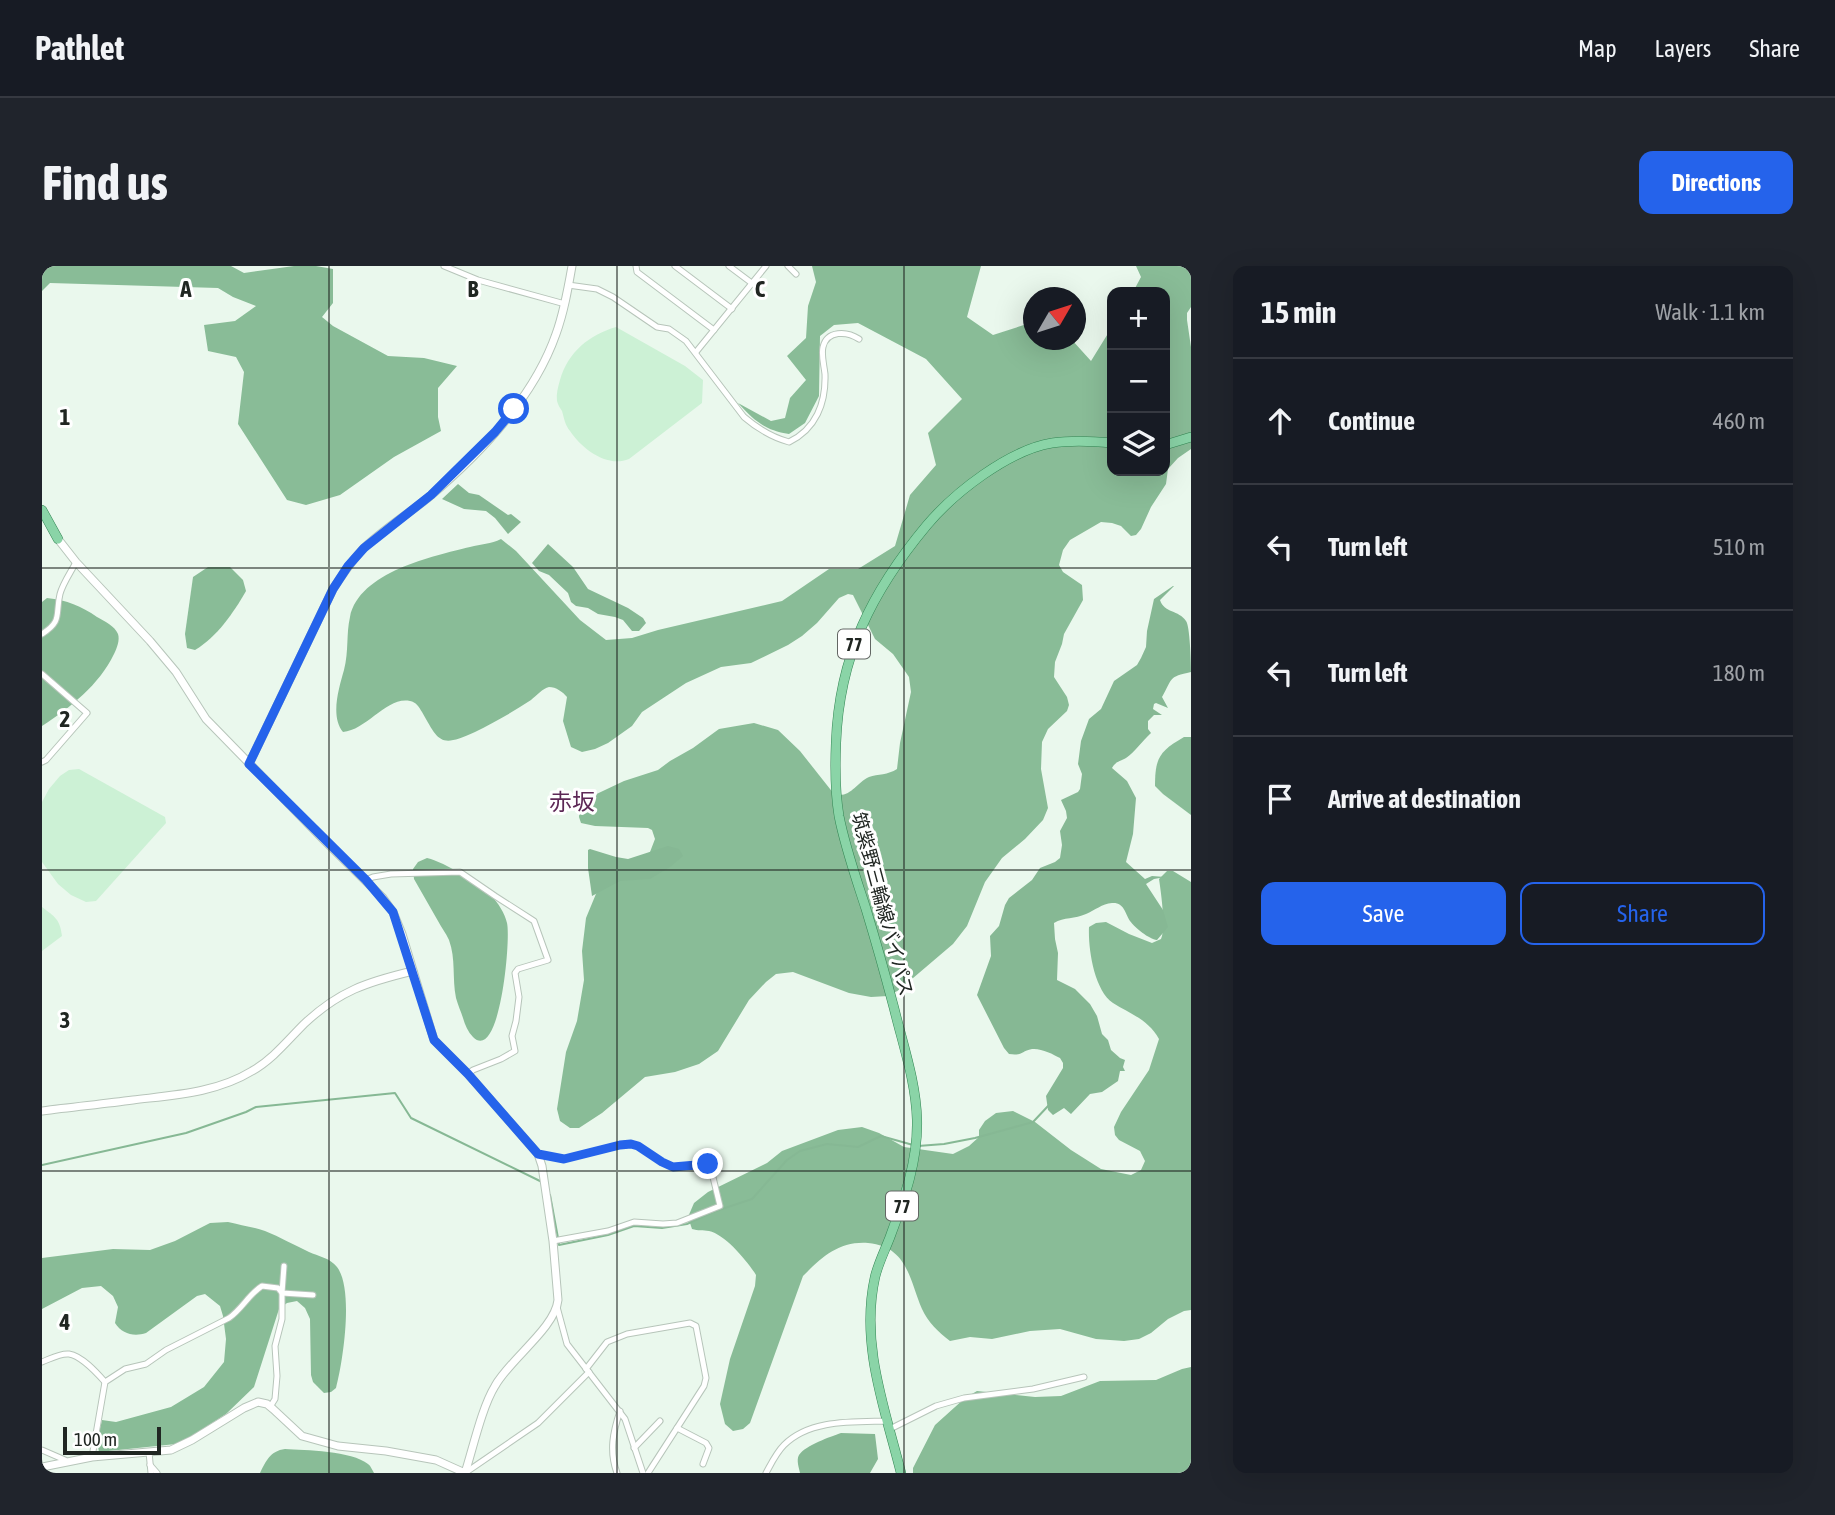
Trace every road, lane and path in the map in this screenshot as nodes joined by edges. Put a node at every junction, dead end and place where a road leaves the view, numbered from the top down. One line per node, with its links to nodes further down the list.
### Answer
1 (444, 266): 11 (street)
2 (572, 266): 10 (street)
3 (636, 266): 13 (street)
4 (675, 266): 12 (street)
5 (766, 266): 9 (street)
6 (788, 266): 8 (street)
7 (731, 267): 9 (street)
8 (796, 274)
9 (753, 284): 12 (street)
10 (568, 285): 11 (street); 15 (street)
11 (565, 304): 25 (street)
12 (732, 309): 13 (street)
13 (714, 330): 15 (street)
14 (859, 339): 15 (street)
15 (696, 352)
16 (1191, 437): 18 (main road)
17 (1107, 443): 43 (main road, 筑紫野三輪線バイパス / 77)
18 (1170, 443)
19 (42, 510): 20 (main road)
20 (58, 538): 21 (street)
21 (76, 562): 22 (street); 25 (street)
22 (42, 634)
23 (42, 674): 24 (street)
24 (42, 762)
25 (249, 764): 26 (street)
26 (366, 880): 27 (street); 28 (street)
27 (413, 971): 28 (street); 29 (street)
28 (468, 1074): 30 (street)
29 (42, 1111)
30 (538, 1154): 31 (street); 31 (street)
31 (553, 1241): 35 (street)
32 (284, 1266): 33 (street)
33 (282, 1293): 34 (street); 39 (street); 40 (street)
34 (313, 1295)
35 (557, 1307): 37 (street); 55 (street)
36 (42, 1362): 39 (street)
37 (588, 1370): 41 (street); 44 (street); 55 (street)
38 (1084, 1377): 43 (street)
39 (105, 1382): 48 (street)
40 (270, 1407): 47 (street); 55 (street)
41 (620, 1411): 45 (street); 56 (street)
42 (660, 1421): 45 (street)
43 (889, 1425): 58 (street); 59 (main road, 筑紫野三輪線バイパス / 77)
44 (677, 1429): 50 (street); 57 (street)
45 (634, 1448): 57 (street)
46 (42, 1450): 49 (street)
47 (149, 1452): 48 (street); 51 (street)
48 (92, 1457): 49 (street)
49 (67, 1463): 52 (street)
50 (703, 1464)
51 (150, 1465): 53 (street); 54 (street)
52 (42, 1468)
53 (151, 1473)
54 (158, 1473)
55 (465, 1473)
56 (617, 1473)
57 (646, 1473)
58 (766, 1473)
59 (901, 1473)

